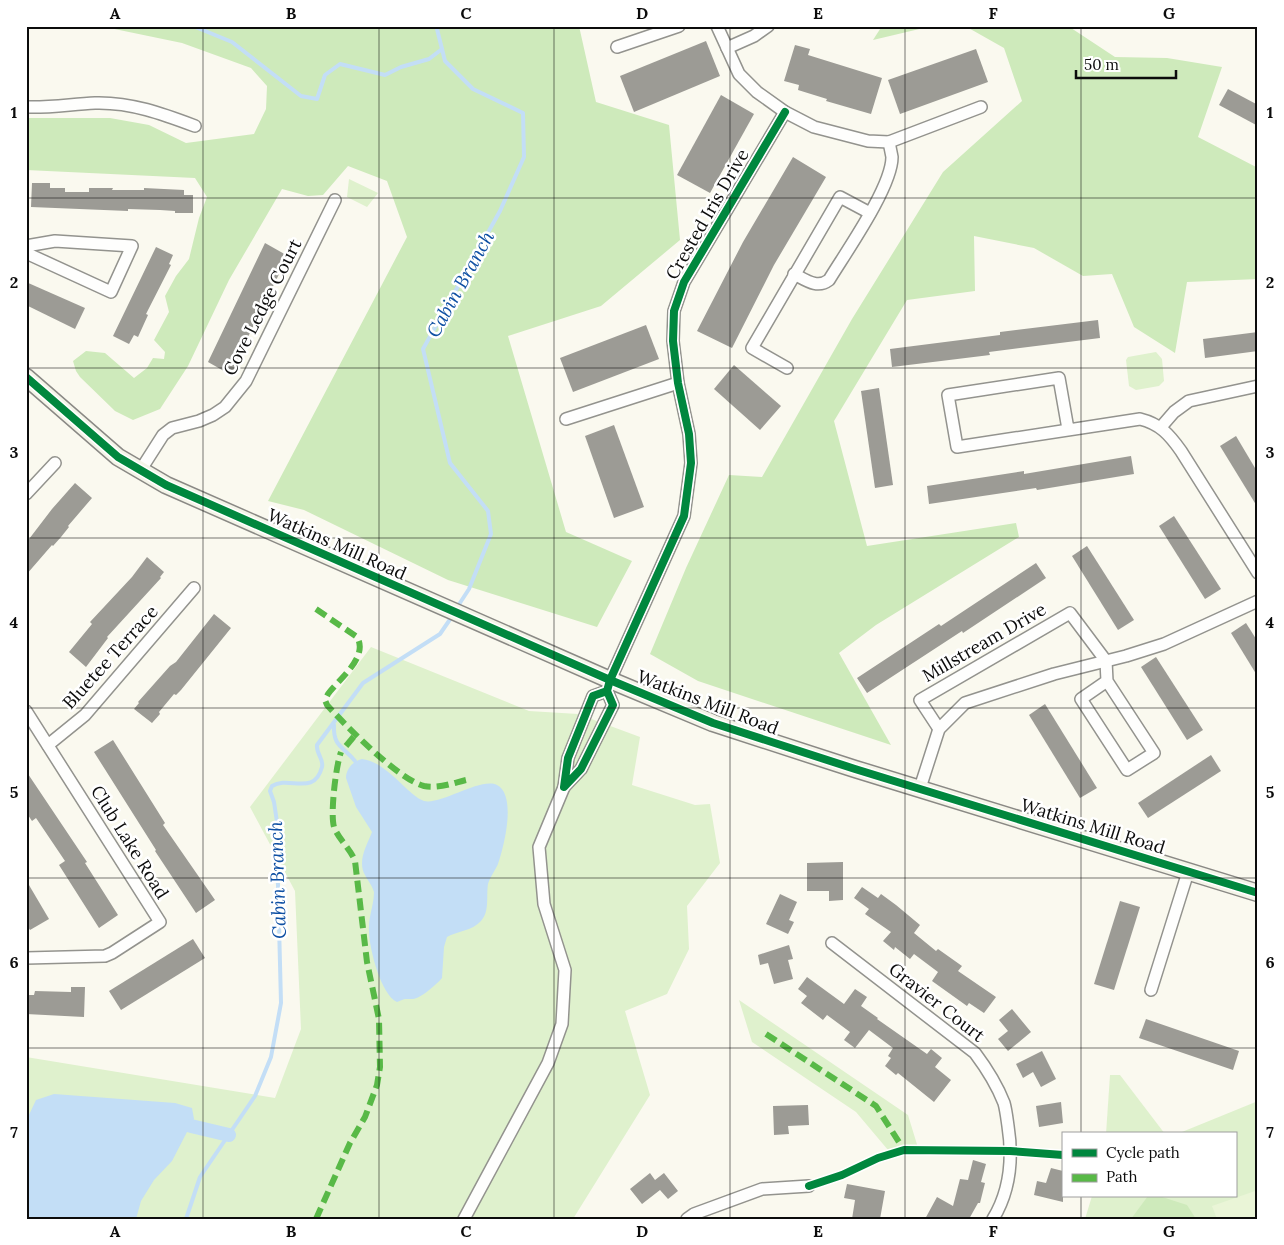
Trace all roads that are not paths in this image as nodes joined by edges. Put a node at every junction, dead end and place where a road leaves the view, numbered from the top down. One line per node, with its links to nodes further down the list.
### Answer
1 (679, 26): 4 (street)
2 (717, 26): 5 (street)
3 (768, 26): 5 (street)
4 (617, 47)
5 (727, 48): 8 (street)
6 (26, 107): 9 (street)
7 (981, 107): 10 (street)
8 (785, 112): 10 (street); 18 (street, Crested Iris Drive)
9 (196, 126)
10 (889, 142): 12 (street)
11 (336, 200): 24 (street, Cove Ledge Court)
12 (870, 213): 15 (street); 15 (street)
13 (26, 246): 14 (street)
14 (26, 253)
15 (794, 274): 16 (street)
16 (787, 368)
17 (26, 377): 24 (street, Watkins Mill Road)
18 (678, 383): 20 (street); 31 (street, Crested Iris Drive)
19 (1258, 386): 21 (street)
20 (566, 419)
21 (1161, 427): 22 (street); 26 (street)
22 (1068, 429): 22 (street)
23 (55, 463): 25 (street)
24 (140, 471): 31 (street, Watkins Mill Road)
25 (26, 494)
26 (1258, 573)
27 (194, 588): 34 (street, Bluetee Terrace)
28 (1258, 601): 29 (street)
29 (1106, 662): 30 (street); 33 (street); 33 (street, Millstream Drive)
30 (1107, 681): 30 (street)
31 (608, 685): 35 (street); 35 (street); 36 (street, Watkins Mill Road)
32 (26, 711): 34 (street, Club Lake Road)
33 (939, 729): 36 (street)
34 (48, 744): 40 (street, Club Lake Road)
35 (564, 787): 43 (street)
36 (920, 788): 37 (street, Watkins Mill Road)
37 (1188, 872): 38 (street, Watkins Mill Road); 41 (street)
38 (1258, 893)
39 (832, 943): 45 (street, Gravier Court)
40 (26, 958)
41 (1151, 990)
42 (809, 1186): 44 (street)
43 (464, 1219)
44 (687, 1219)
45 (993, 1219)

